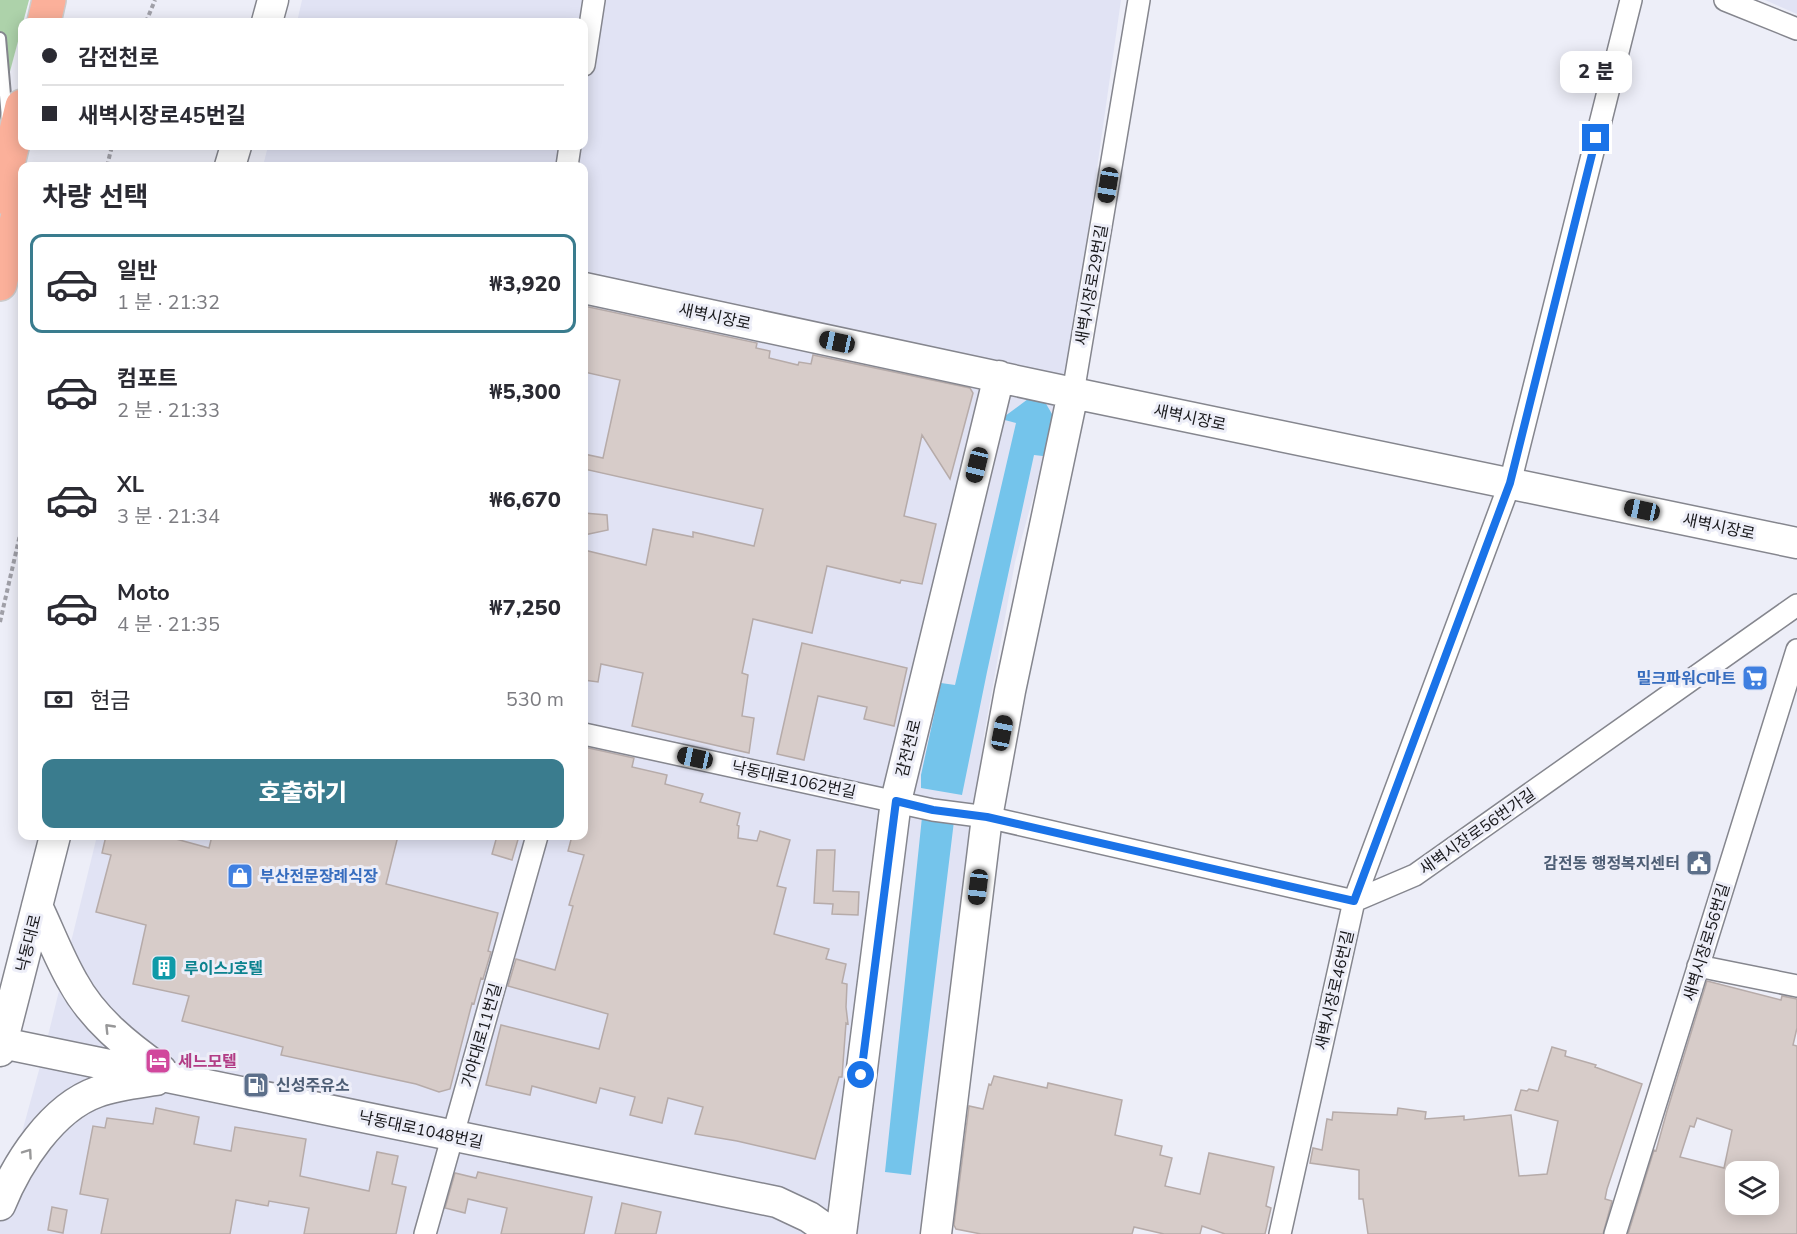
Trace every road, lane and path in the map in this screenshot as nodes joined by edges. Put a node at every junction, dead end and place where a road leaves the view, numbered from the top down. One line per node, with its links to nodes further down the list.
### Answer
1 (49, 0): 9 (highway)
2 (72, 0): 10 (highway)
3 (155, 0): 11 (path)
4 (273, 0): 12 (street)
5 (594, 0): 15 (street)
6 (1139, 0): 23 (street, 새벽시장로29번길)
7 (1631, 0): 24 (street, 새벽시장로46번길)
8 (1725, 0): 13 (street)
9 (45, 18)
10 (68, 18)
11 (148, 18)
12 (268, 18)
13 (1797, 29)
14 (0, 38): 16 (lane)
15 (588, 38)
16 (18, 120)
17 (18, 168): 18 (highway)
18 (0, 196)
19 (18, 215): 20 (highway)
20 (0, 285)
21 (588, 289): 22 (street, 새벽시장로)
22 (999, 376): 23 (street, 새벽시장로); 31 (street, 감전천로)
23 (1073, 393): 24 (street, 새벽시장로); 32 (street)
24 (1510, 483): 26 (street, 새벽시장로); 35 (street, 새벽시장로46번길)
25 (18, 543): 28 (path)
26 (1797, 543)
27 (1797, 605): 35 (street, 새벽시장로56번가길)
28 (0, 622)
29 (1797, 650): 37 (street, 새벽시장로56번길)
30 (588, 735): 31 (street, 낙동대로1062번길)
31 (896, 801): 32 (street, 낙동대로1062번길); 45 (street, 감전천로)
32 (987, 817): 35 (street); 46 (street)
33 (54, 840): 36 (street, 낙동대로)
34 (536, 840): 41 (street, 가야대로11번길)
35 (1354, 901): 47 (street, 새벽시장로46번길)
36 (37, 906): 39 (street, 낙동대로); 40 (street, one-way to 36)
37 (1698, 966): 38 (street); 48 (street, 새벽시장로56번길)
38 (1797, 987)
39 (1, 1047): 40 (street, 낙동대로1048번길)
40 (171, 1077): 41 (street, 낙동대로1048번길); 42 (street, one-way to 40)
41 (453, 1136): 43 (street, 가야대로11번길); 44 (street, 낙동대로1048번길)
42 (0, 1205)
43 (425, 1234)
44 (833, 1234)
45 (841, 1234)
46 (936, 1234)
47 (1280, 1234)
48 (1615, 1234)

